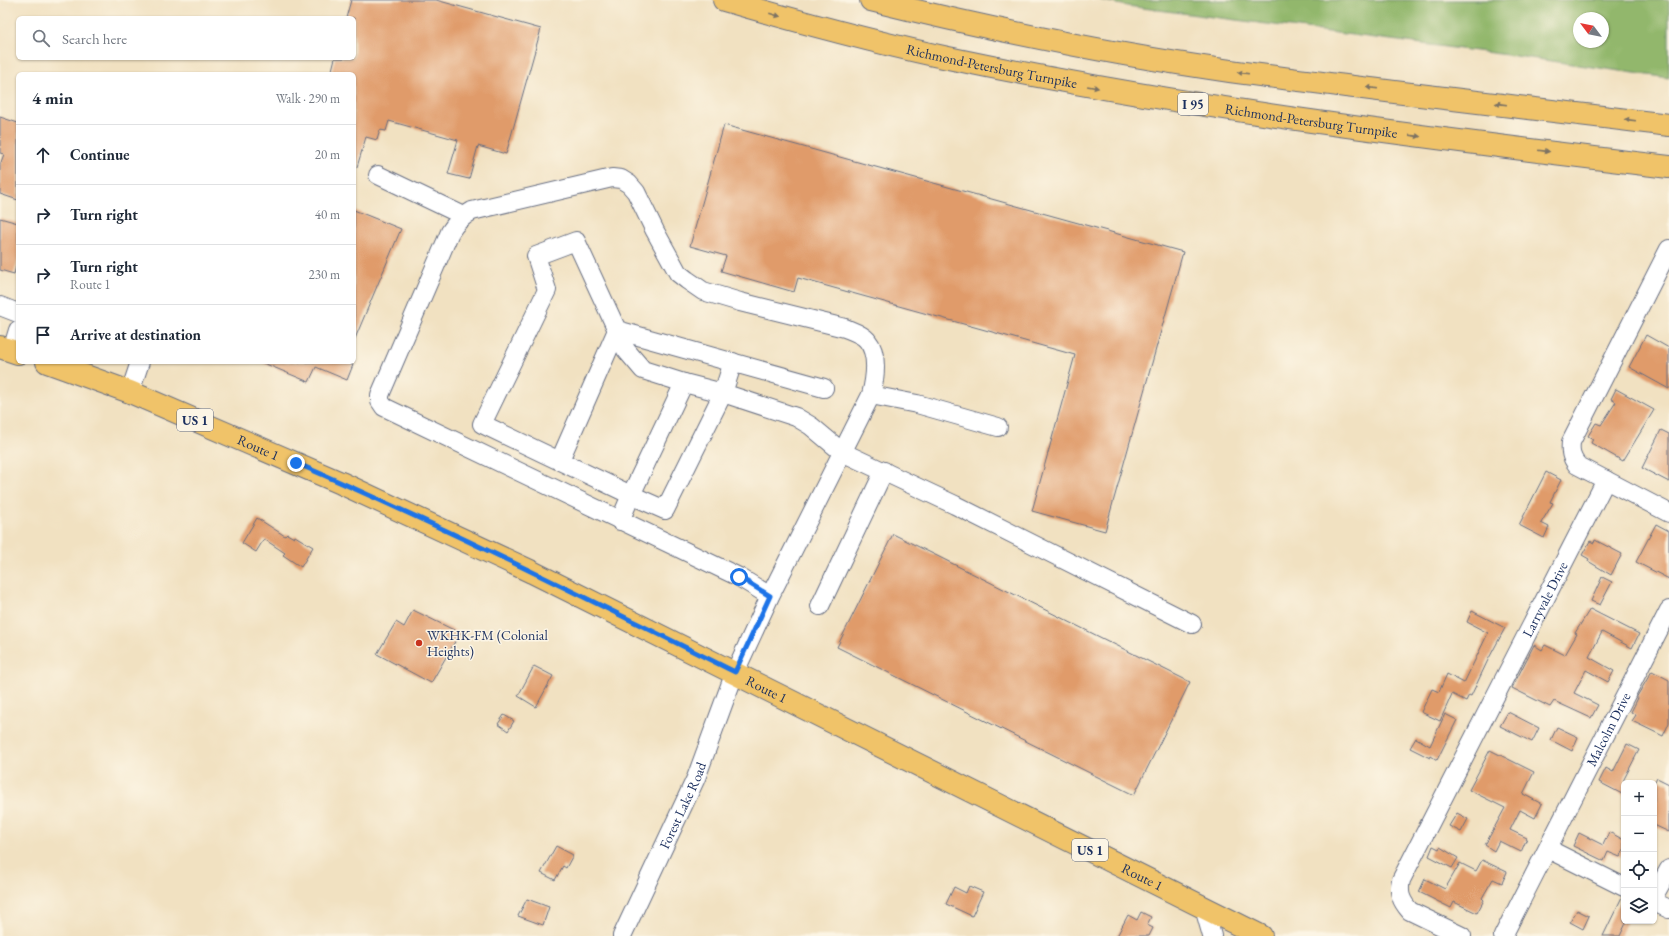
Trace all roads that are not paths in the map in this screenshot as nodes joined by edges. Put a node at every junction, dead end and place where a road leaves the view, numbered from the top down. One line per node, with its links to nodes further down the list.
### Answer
1 (724, 0): 4 (main road, Richmond-Petersburg Turnpike / I 95, one-way to 4)
2 (871, 0): 3 (main road, one-way to 2)
3 (1669, 125)
4 (1669, 167)
5 (378, 174): 6 (street)
6 (464, 216): 19 (street, Forest Lake Road); 27 (street)
7 (1669, 249): 24 (street)
8 (0, 306): 9 (street)
9 (16, 312)
10 (617, 330): 11 (street); 15 (street); 22 (street); 22 (street)
11 (733, 362): 16 (street); 18 (street)
12 (58, 364): 14 (main road, Route 1 / US 1)
13 (139, 364): 17 (street)
14 (70, 366): 17 (main road, Route 1 / US 1)
15 (684, 383): 18 (street); 25 (street)
16 (824, 388)
17 (130, 392): 32 (main road, Route 1 / US 1)
18 (723, 393): 21 (street); 25 (street)
19 (871, 395): 20 (street); 21 (street, Forest Lake Road)
20 (998, 427)
21 (842, 452): 23 (street); 28 (street, Forest Lake Road)
22 (560, 460): 25 (street)
23 (884, 471): 29 (street); 31 (street)
24 (1606, 480): 26 (street); 43 (street, Larryvale Drive)
25 (631, 495): 27 (street)
26 (1669, 513)
27 (620, 521): 28 (street)
28 (770, 596): 32 (street, Forest Lake Road)
29 (820, 606)
30 (1669, 610): 33 (street, Malcolm Drive)
31 (1192, 624)
32 (735, 672): 38 (main road, Route 1 / US 1); 40 (street, Forest Lake Road)
33 (1548, 849): 35 (street); 44 (street)
34 (1669, 869): 36 (street)
35 (1621, 886)
36 (1657, 891)
37 (1657, 903): 39 (street)
38 (1204, 908): 41 (street); 42 (main road, Route 1 / US 1)
39 (1669, 909)
40 (622, 936)
41 (1212, 936)
42 (1261, 936)
43 (1462, 936)
44 (1503, 936)

